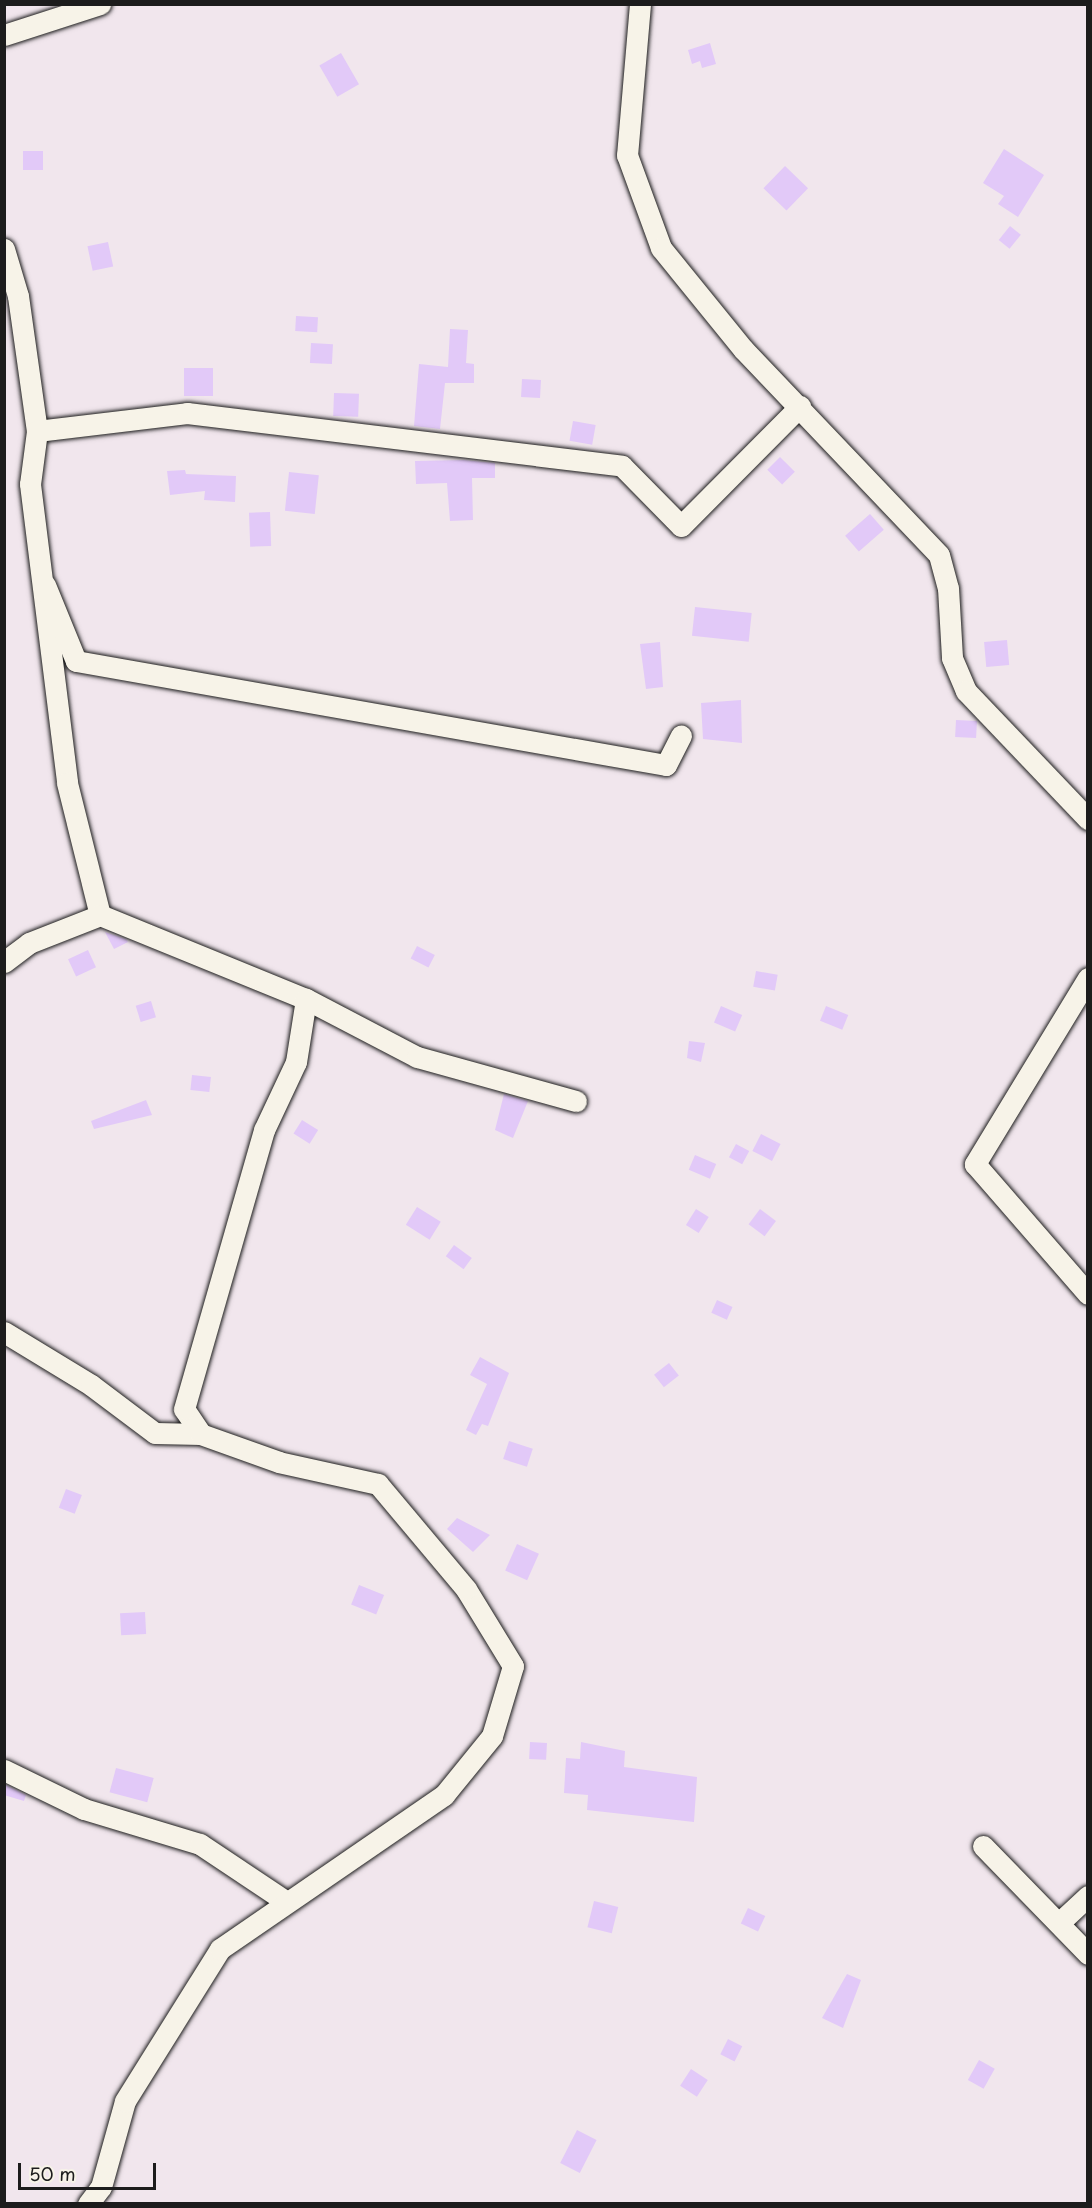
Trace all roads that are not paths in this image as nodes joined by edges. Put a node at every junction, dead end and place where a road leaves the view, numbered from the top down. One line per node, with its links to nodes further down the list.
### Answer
1 (100, 4): 3 (street)
2 (640, 4): 5 (street)
3 (4, 35)
4 (4, 249): 6 (street)
5 (800, 406): 6 (street); 9 (street)
6 (37, 431): 7 (street)
7 (45, 585): 8 (street); 10 (street)
8 (681, 736)
9 (1088, 819)
10 (100, 915): 11 (street); 13 (street)
11 (4, 962)
12 (1088, 978): 15 (street)
13 (306, 999): 14 (street); 17 (street)
14 (576, 1101)
15 (1088, 1294)
16 (4, 1332): 17 (street)
17 (201, 1434): 21 (street)
18 (4, 1770): 21 (street)
19 (982, 1846): 22 (street)
20 (1088, 1896): 22 (street)
21 (285, 1901): 24 (street)
22 (1060, 1922): 23 (street)
23 (1088, 1954)
24 (88, 2204)

